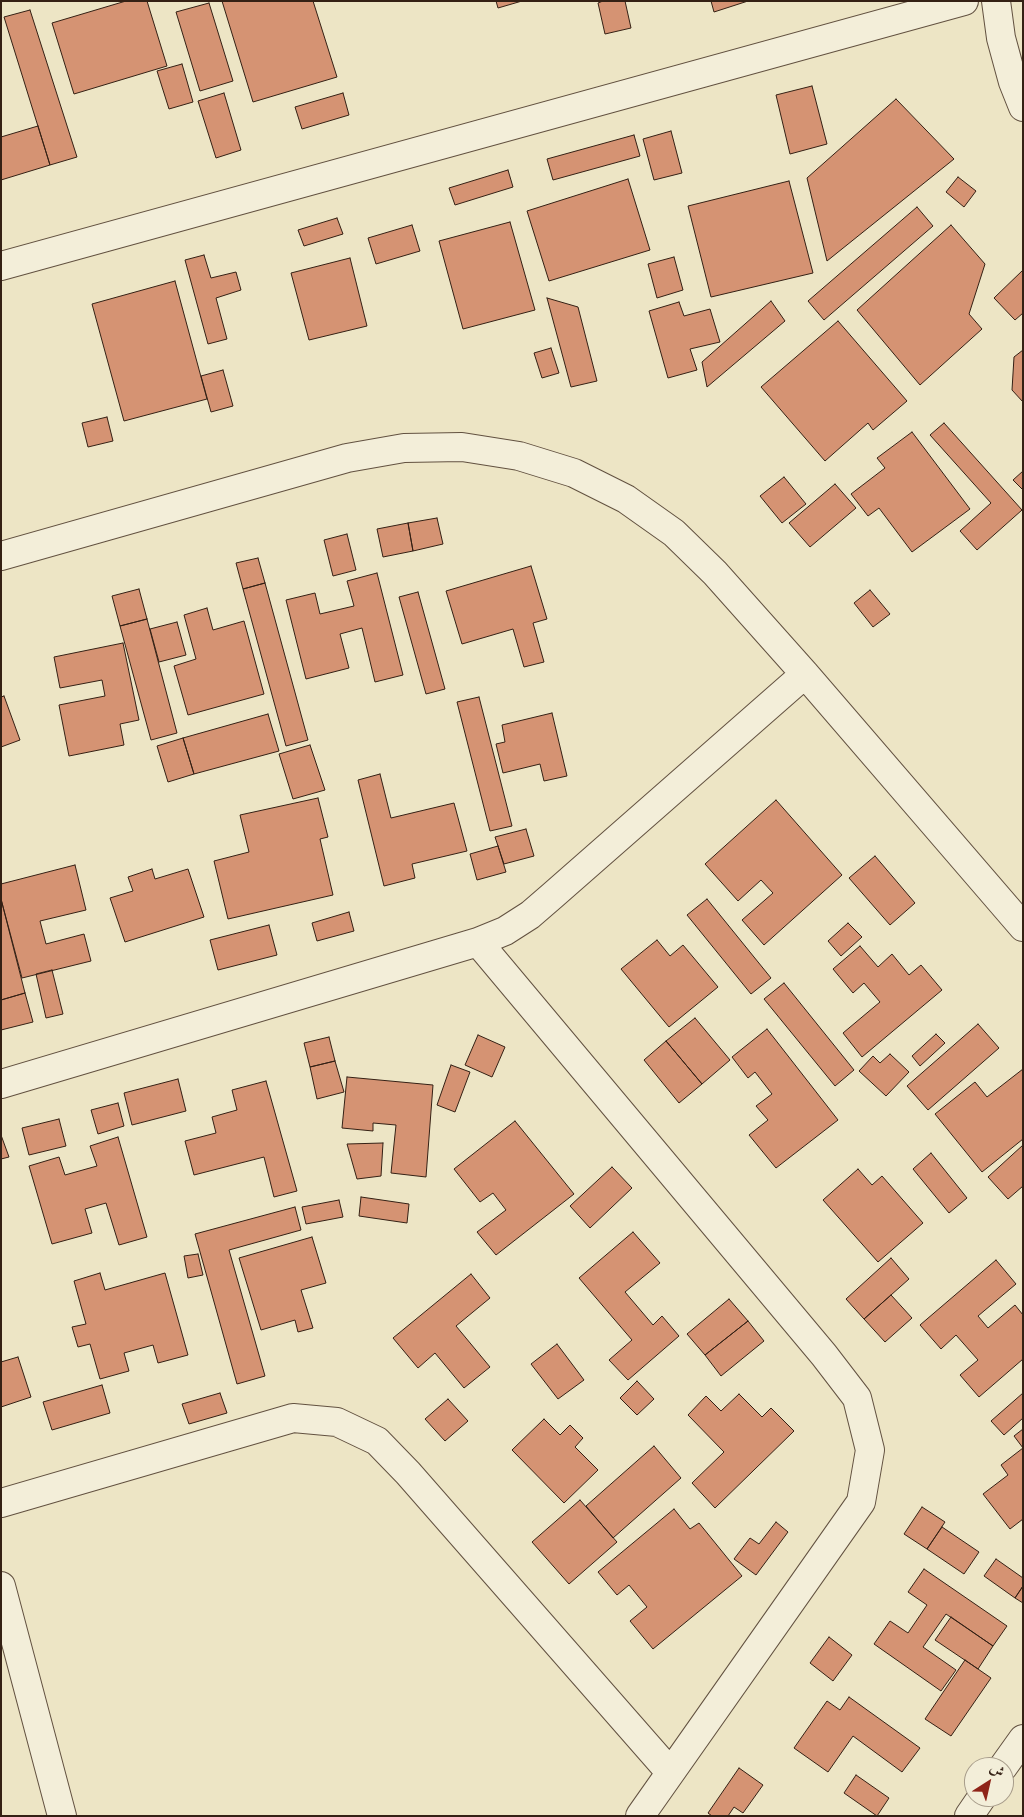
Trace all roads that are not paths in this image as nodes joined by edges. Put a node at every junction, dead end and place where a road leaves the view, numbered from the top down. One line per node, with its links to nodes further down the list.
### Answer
1 (964, 1): 4 (street)
2 (996, 1): 3 (street)
3 (1023, 107)
4 (1, 266)
5 (1, 556): 6 (street)
6 (805, 674): 7 (street); 8 (street)
7 (1023, 928)
8 (478, 942): 9 (street); 14 (street)
9 (1, 1084)
10 (1, 1503): 14 (street)
11 (1, 1586): 15 (street)
12 (1023, 1738): 13 (street)
13 (1010, 1757)
14 (670, 1772): 16 (street)
15 (62, 1816)
16 (640, 1816)

